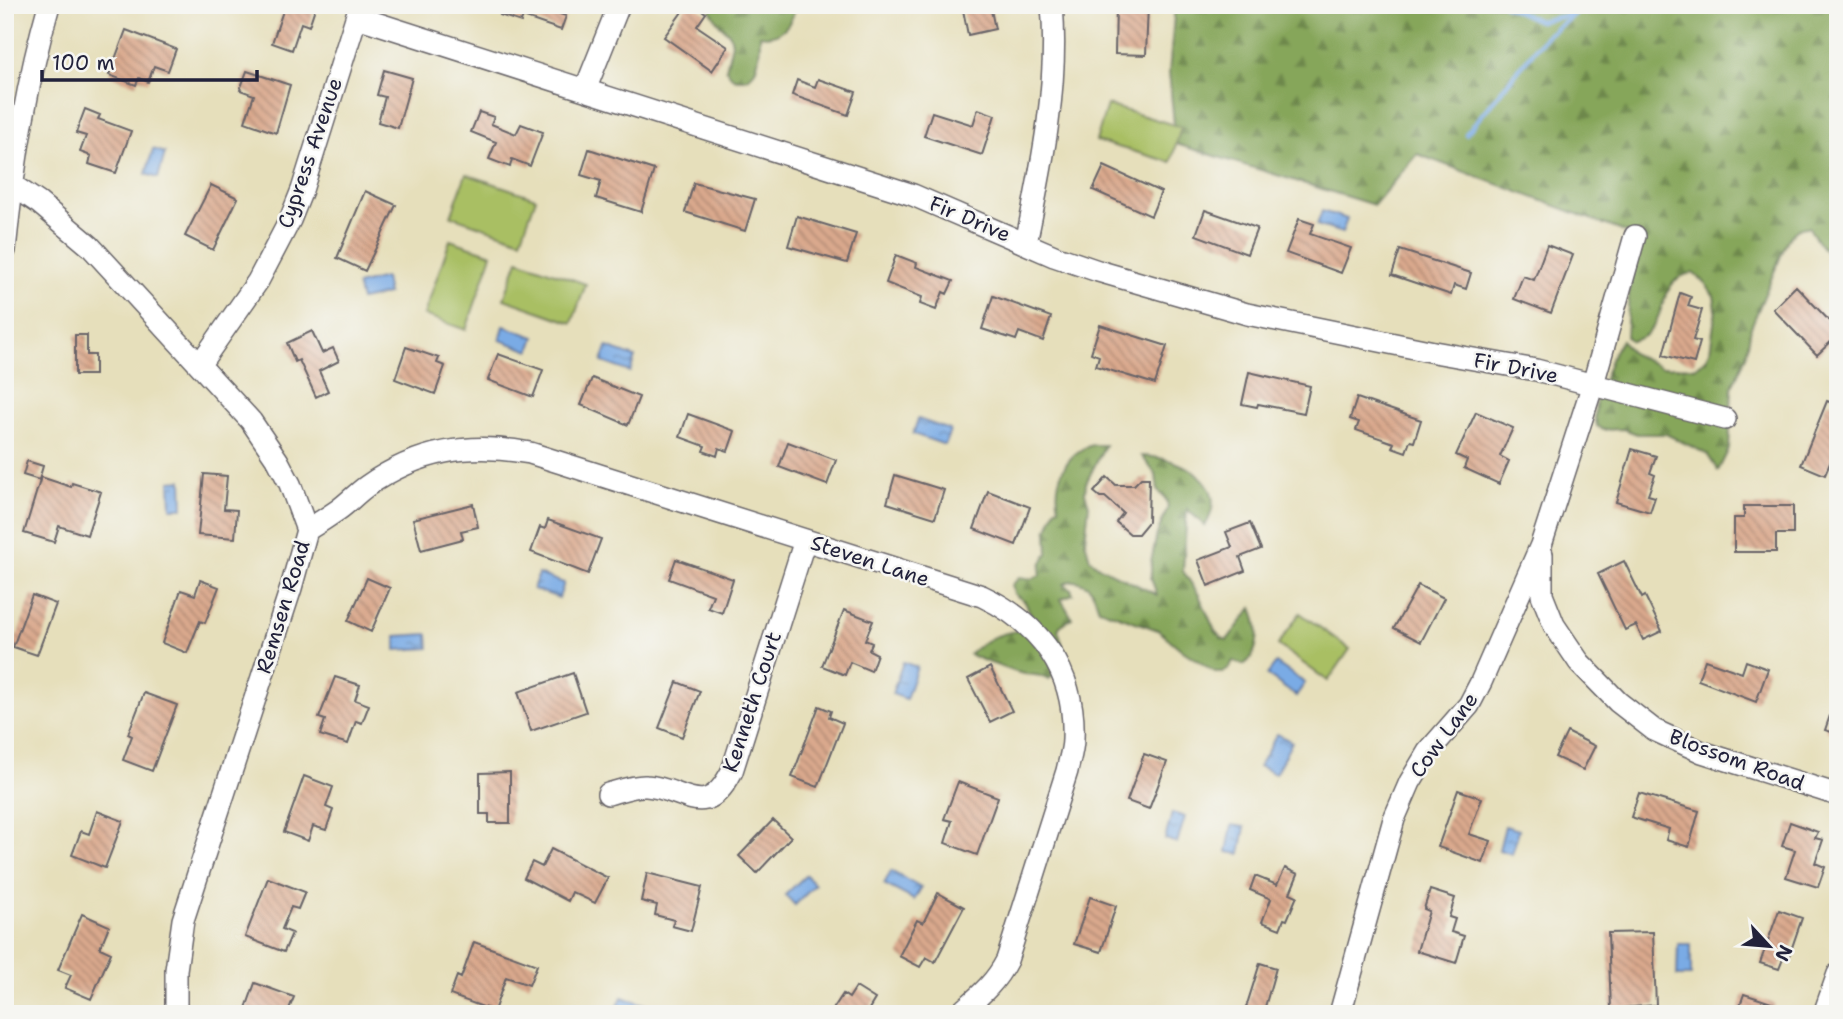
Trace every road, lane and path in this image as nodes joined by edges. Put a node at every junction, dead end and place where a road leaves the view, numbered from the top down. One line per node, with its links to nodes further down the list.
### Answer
1 (49, 5): 6 (street)
2 (618, 5): 5 (street)
3 (1052, 5): 8 (street)
4 (358, 11): 5 (street, Fir Drive); 10 (street, Cypress Avenue)
5 (585, 90): 8 (street, Fir Drive)
6 (8, 182): 9 (street); 10 (street, Remsen Road)
7 (1635, 236): 11 (street, Cow Lane)
8 (1026, 243): 11 (street, Fir Drive)
9 (5, 250)
10 (200, 364): 13 (street, Remsen Road)
11 (1593, 384): 12 (street); 15 (street, Cow Lane)
12 (1725, 419)
13 (307, 530): 14 (street, Steven Lane); 19 (street, Remsen Road)
14 (804, 540): 16 (street, Kenneth Court); 20 (street, Steven Lane)
15 (1541, 545): 17 (street, Blossom Road); 21 (street, Cow Lane)
16 (608, 794)
17 (1838, 795)
18 (1838, 974): 22 (street)
19 (176, 1014)
20 (959, 1014)
21 (1339, 1014)
22 (1824, 1014)

